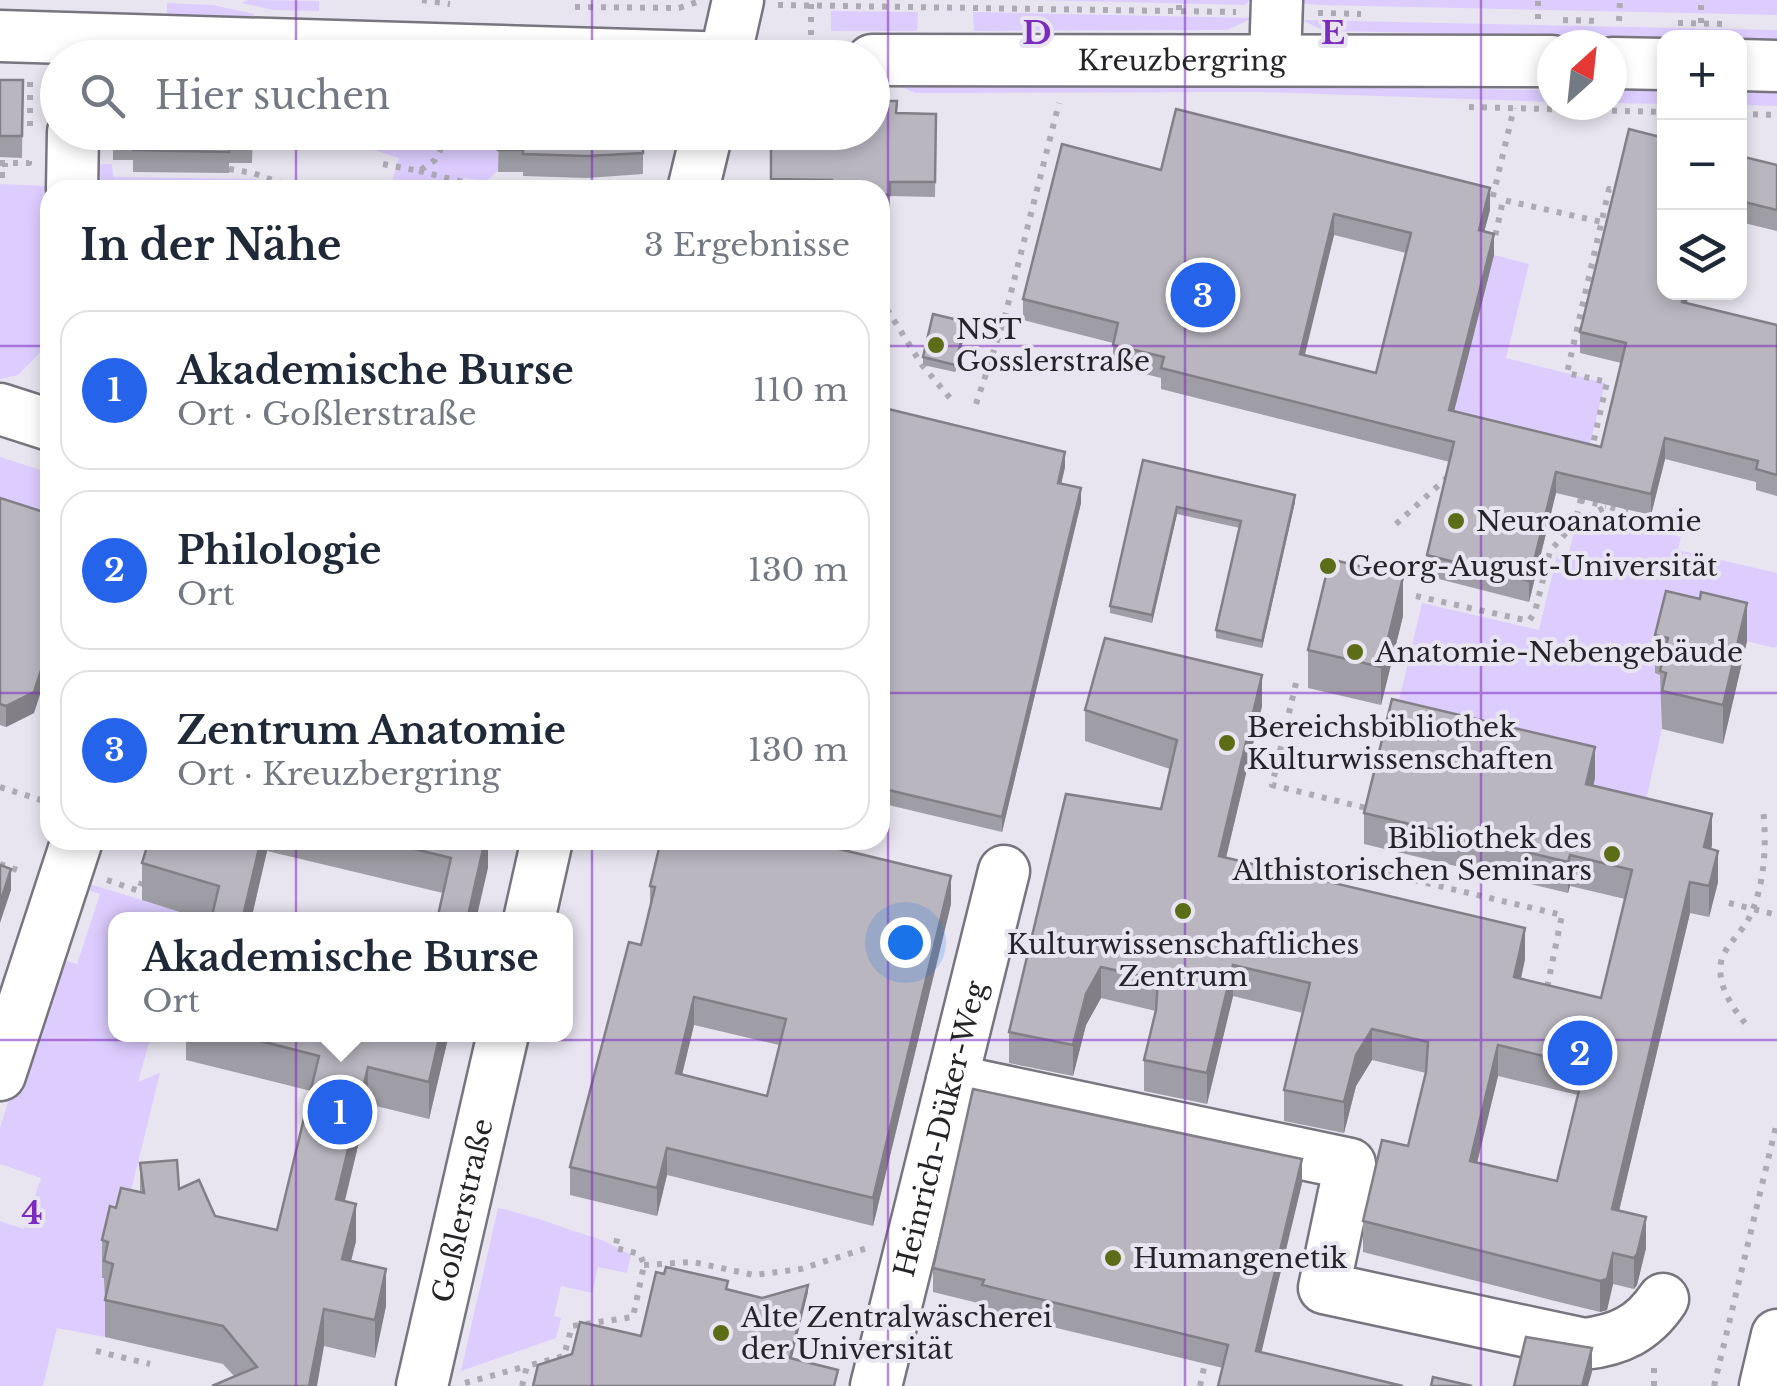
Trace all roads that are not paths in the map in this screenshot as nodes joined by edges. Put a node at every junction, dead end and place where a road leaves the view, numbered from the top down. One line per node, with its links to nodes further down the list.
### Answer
1 (738, 0): 6 (street)
2 (1277, 0): 10 (street)
3 (74, 32): 4 (street); 5 (street)
4 (0, 36)
5 (155, 40)
6 (729, 40)
7 (1537, 41): 10 (street, Kreuzbergring)
8 (1627, 47): 11 (street)
9 (890, 60): 10 (street, Kreuzbergring)
10 (1275, 60)
11 (1657, 61)
12 (1747, 65): 13 (street)
13 (1777, 66)
14 (51, 150): 16 (street)
15 (703, 150): 17 (street)
16 (67, 180)
17 (695, 180)
18 (0, 409): 19 (street)
19 (40, 422)
20 (545, 850): 23 (street)
21 (72, 854): 25 (street)
22 (1004, 872): 26 (street, Heinrich-Düker-Weg)
23 (531, 912)
24 (500, 1042): 29 (street, Goßlerstraße)
25 (0, 1075)
26 (952, 1080): 27 (street); 30 (street, Heinrich-Düker-Weg)
27 (1662, 1299)
28 (1777, 1335): 31 (street)
29 (422, 1386)
30 (876, 1386)
31 (1765, 1386)

